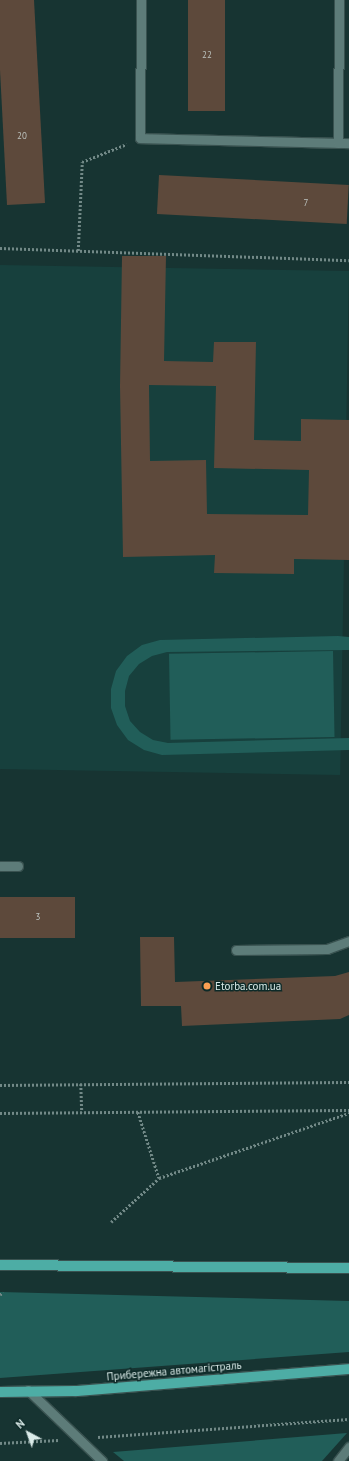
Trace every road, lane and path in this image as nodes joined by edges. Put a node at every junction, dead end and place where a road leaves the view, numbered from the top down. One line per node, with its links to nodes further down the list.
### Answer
1 (141, 0): 3 (lane)
2 (339, 0): 4 (lane)
3 (140, 138): 4 (lane); 7 (path)
4 (338, 143): 5 (lane)
5 (349, 143)
6 (0, 248): 7 (path)
7 (78, 251): 8 (path)
8 (349, 260)
9 (0, 866): 10 (lane)
10 (18, 866)
11 (349, 941): 12 (lane)
12 (236, 950)
13 (349, 1082): 14 (path)
14 (82, 1084): 15 (path); 16 (path)
15 (0, 1085)
16 (82, 1112): 17 (path); 19 (path)
17 (138, 1112): 18 (path); 20 (path)
18 (349, 1112): 20 (path)
19 (0, 1113)
20 (159, 1178): 21 (path)
21 (112, 1222)
22 (0, 1265): 23 (main road)
23 (349, 1268)
24 (2, 1292): 25 (path)
25 (0, 1295)
26 (349, 1369): 27 (main road, Прибережна автомагістраль)
27 (28, 1390): 28 (main road, Прибережна автомагістраль); 30 (lane)
28 (0, 1392)
29 (349, 1419): 30 (path)
30 (80, 1438): 31 (path); 33 (lane)
31 (0, 1443)
32 (349, 1447): 34 (lane)
33 (102, 1461)
34 (338, 1461)

